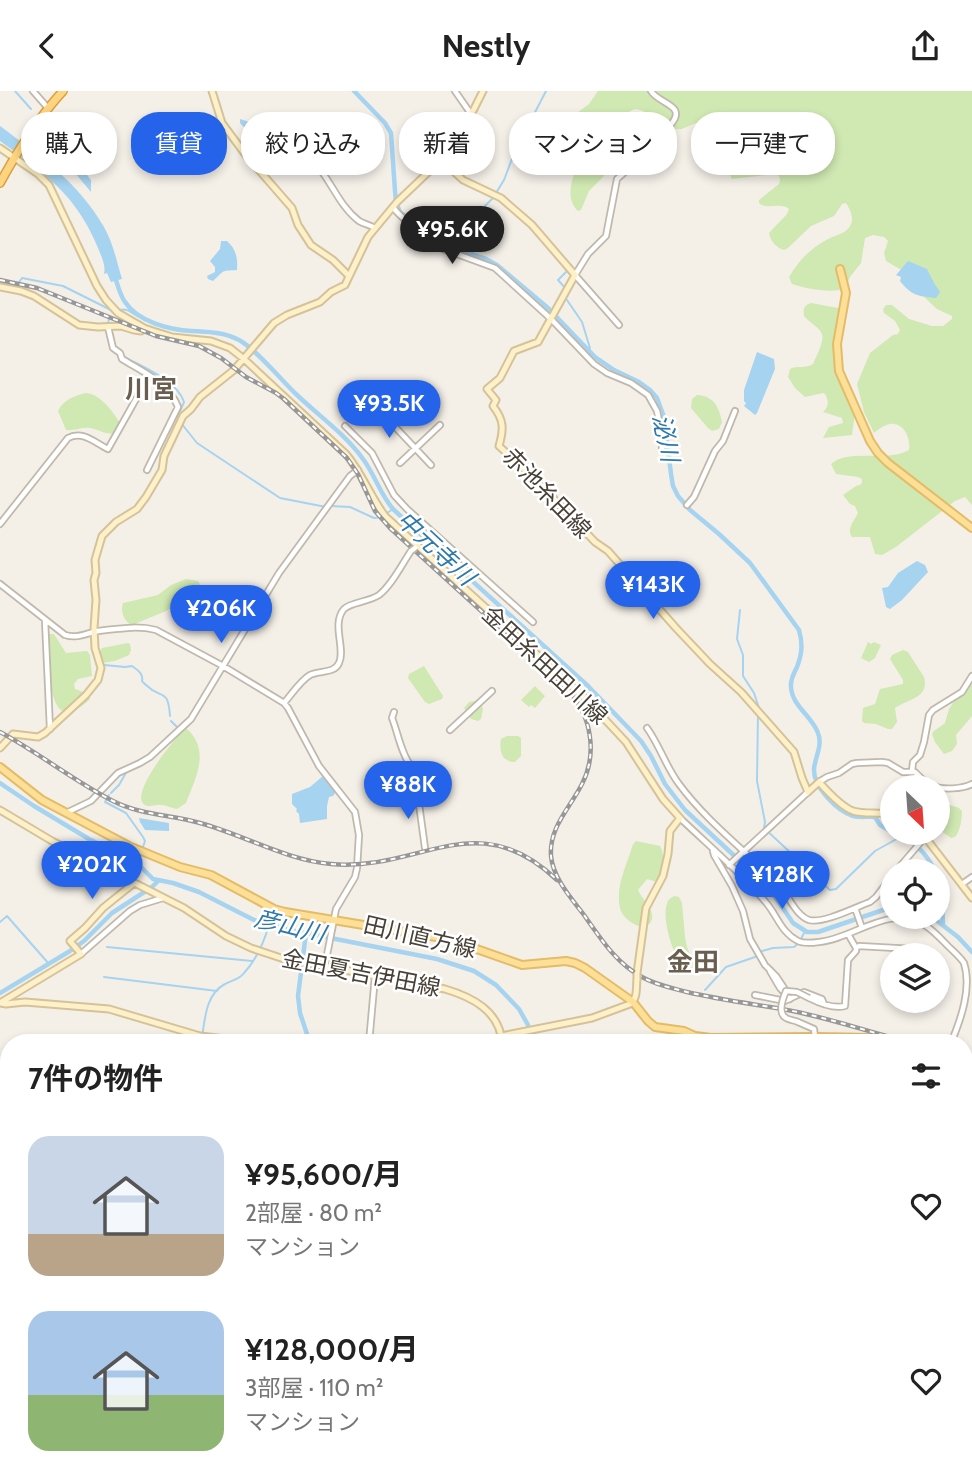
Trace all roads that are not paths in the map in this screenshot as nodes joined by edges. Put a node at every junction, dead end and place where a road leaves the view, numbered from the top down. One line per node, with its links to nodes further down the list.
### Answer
1 (33, 91): 7 (street)
2 (61, 91): 7 (highway)
3 (212, 91): 20 (main road)
4 (455, 91): 8 (street)
5 (483, 91): 9 (main road)
6 (651, 91): 19 (street)
7 (47, 107): 11 (highway)
8 (470, 112)
9 (472, 112)
10 (0, 148): 11 (main road, 金田糸田田川線)
11 (14, 156): 15 (highway); 25 (main road, 金田糸田田川線)
12 (324, 175): 17 (street)
13 (425, 175): 16 (main road)
14 (457, 175): 19 (main road)
15 (0, 180)
16 (395, 204): 17 (main road); 22 (street)
17 (375, 228): 20 (main road)
18 (840, 269): 42 (main road)
19 (575, 275): 22 (main road, 赤池糸田線); 23 (street)
20 (349, 276): 26 (main road)
21 (0, 287): 24 (main road)
22 (552, 316): 35 (street); 60 (main road, 赤池糸田線)
23 (619, 325)
24 (108, 327): 25 (main road); 27 (street)
25 (144, 328): 26 (main road, 金田糸田田川線)
26 (245, 358): 30 (main road); 39 (main road, 金田糸田田川線)
27 (149, 376): 33 (street); 41 (street)
28 (735, 411): 40 (street)
29 (382, 413): 34 (street)
30 (181, 419): 33 (street); 47 (main road)
31 (440, 425): 34 (street)
32 (345, 426): 46 (street)
33 (168, 427): 38 (street)
34 (415, 449): 36 (street); 37 (street)
35 (662, 450)
36 (400, 463)
37 (431, 465)
38 (147, 470)
39 (358, 470): 43 (main road, 金田糸田田川線); 48 (street)
40 (687, 505)
41 (0, 524)
42 (972, 527)
43 (414, 549): 51 (street); 64 (main road, 金田糸田田川線)
44 (0, 584): 45 (street)
45 (45, 619): 47 (street); 53 (street)
46 (533, 622)
47 (94, 632): 48 (street); 53 (main road)
48 (223, 666): 51 (street); 62 (street)
49 (972, 676): 58 (street)
50 (492, 691): 55 (street)
51 (284, 703): 79 (street)
52 (394, 712): 67 (street)
53 (50, 729): 56 (main road)
54 (647, 729): 69 (street)
55 (450, 730)
56 (0, 748)
57 (0, 767): 62 (main road, 田川直方線)
58 (912, 771): 59 (street); 60 (street)
59 (972, 784)
60 (815, 786): 63 (main road); 69 (street)
61 (0, 810): 73 (main road, 金田夏吉伊田線)
62 (67, 813): 79 (main road, 田川直方線)
63 (880, 813)
64 (680, 818): 68 (street); 91 (main road)
65 (918, 845): 70 (street)
66 (932, 845): 74 (main road)
67 (425, 848)
68 (713, 851): 71 (street); 86 (street)
69 (743, 851): 71 (street); 78 (street)
70 (906, 859)
71 (730, 864): 81 (street)
72 (972, 877): 74 (street)
73 (136, 883): 76 (main road, 金田夏吉伊田線); 84 (main road)
74 (962, 884): 77 (main road)
75 (880, 890): 78 (street)
76 (161, 896): 84 (street); 85 (main road, 金田夏吉伊田線)
77 (972, 898)
78 (855, 908): 80 (street)
79 (333, 921): 85 (street); 91 (main road, 田川直方線)
80 (862, 928): 81 (street); 100 (street)
81 (848, 934): 83 (street)
82 (880, 947): 83 (street)
83 (856, 948): 93 (street)
84 (80, 953): 92 (main road)
85 (325, 964): 87 (main road, 金田夏吉伊田線)
86 (768, 967): 88 (street); 90 (street)
87 (375, 976): 95 (street); 96 (main road, 金田夏吉伊田線)
88 (786, 991): 93 (street, bridge); 99 (street, bridge)
89 (755, 995): 90 (street)
90 (790, 999): 93 (street)
91 (633, 1002): 97 (main road); 98 (main road, 田川直方線)
92 (0, 1003): 94 (main road)
93 (824, 1003)
94 (192, 1034)
95 (370, 1034)
96 (500, 1034)
97 (518, 1034)
98 (692, 1034)
99 (814, 1034)
100 (955, 1034)

